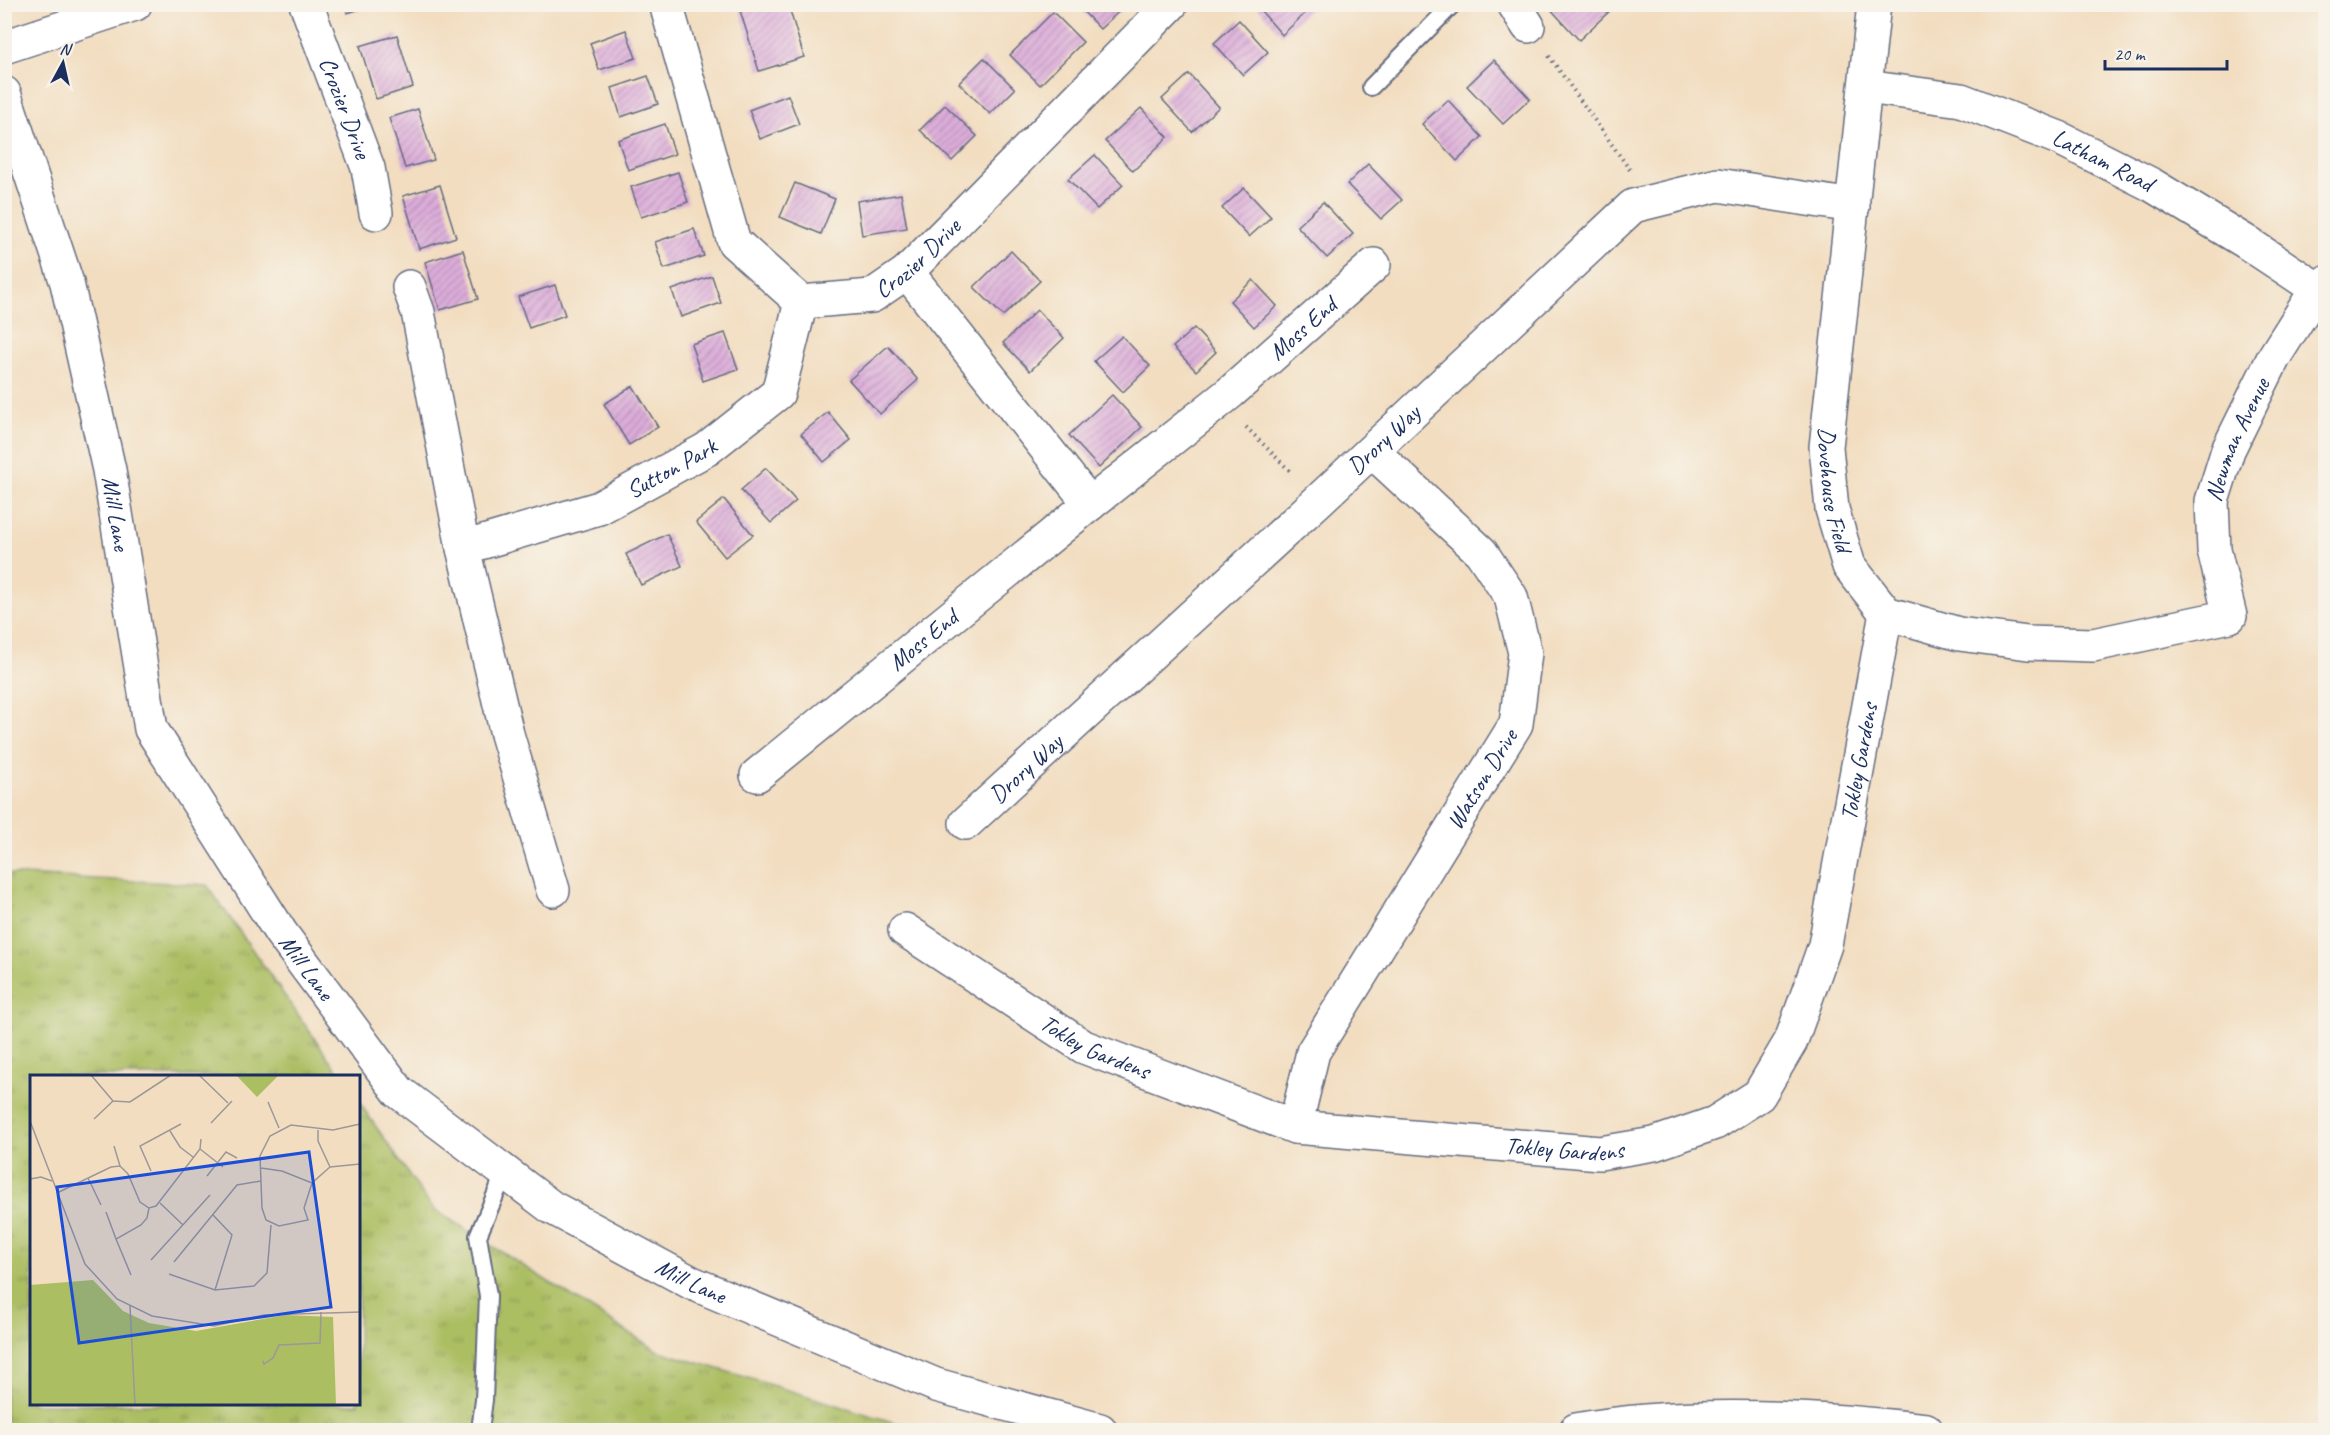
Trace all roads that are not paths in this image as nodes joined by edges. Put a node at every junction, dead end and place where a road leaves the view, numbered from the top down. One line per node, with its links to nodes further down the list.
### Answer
1 (135, 4): 7 (street)
2 (306, 4): 12 (street, Crozier Drive)
3 (666, 4): 17 (street)
4 (1171, 4): 14 (street, Crozier Drive)
5 (1453, 4): 8 (lane)
6 (1874, 4): 9 (street, Dovehouse Field)
7 (4, 47)
8 (1371, 87)
9 (1866, 87): 11 (street, Dovehouse Field); 15 (street, Latham Road)
10 (4, 93): 27 (street, Mill Lane)
11 (1853, 206): 18 (street, Drory Way); 21 (street, Dovehouse Field)
12 (376, 213)
13 (1374, 265): 19 (street, Moss End)
14 (907, 272): 17 (street, Crozier Drive); 19 (street)
15 (2321, 286): 21 (street, Newman Avenue)
16 (409, 287): 20 (street)
17 (801, 302): 20 (street, Sutton Park)
18 (1372, 451): 23 (street, Drory Way); 26 (street, Watson Drive)
19 (1090, 504): 22 (street, Moss End)
20 (463, 548): 24 (street)
21 (1886, 613): 26 (street, Tokley Gardens)
22 (757, 775)
23 (966, 823)
24 (554, 890)
25 (905, 930): 26 (street, Tokley Gardens)
26 (1295, 1127)
27 (505, 1172): 28 (lane); 29 (street, Mill Lane)
28 (480, 1431)
29 (1100, 1431)
30 (1576, 1431): 31 (street)
31 (1926, 1431)

